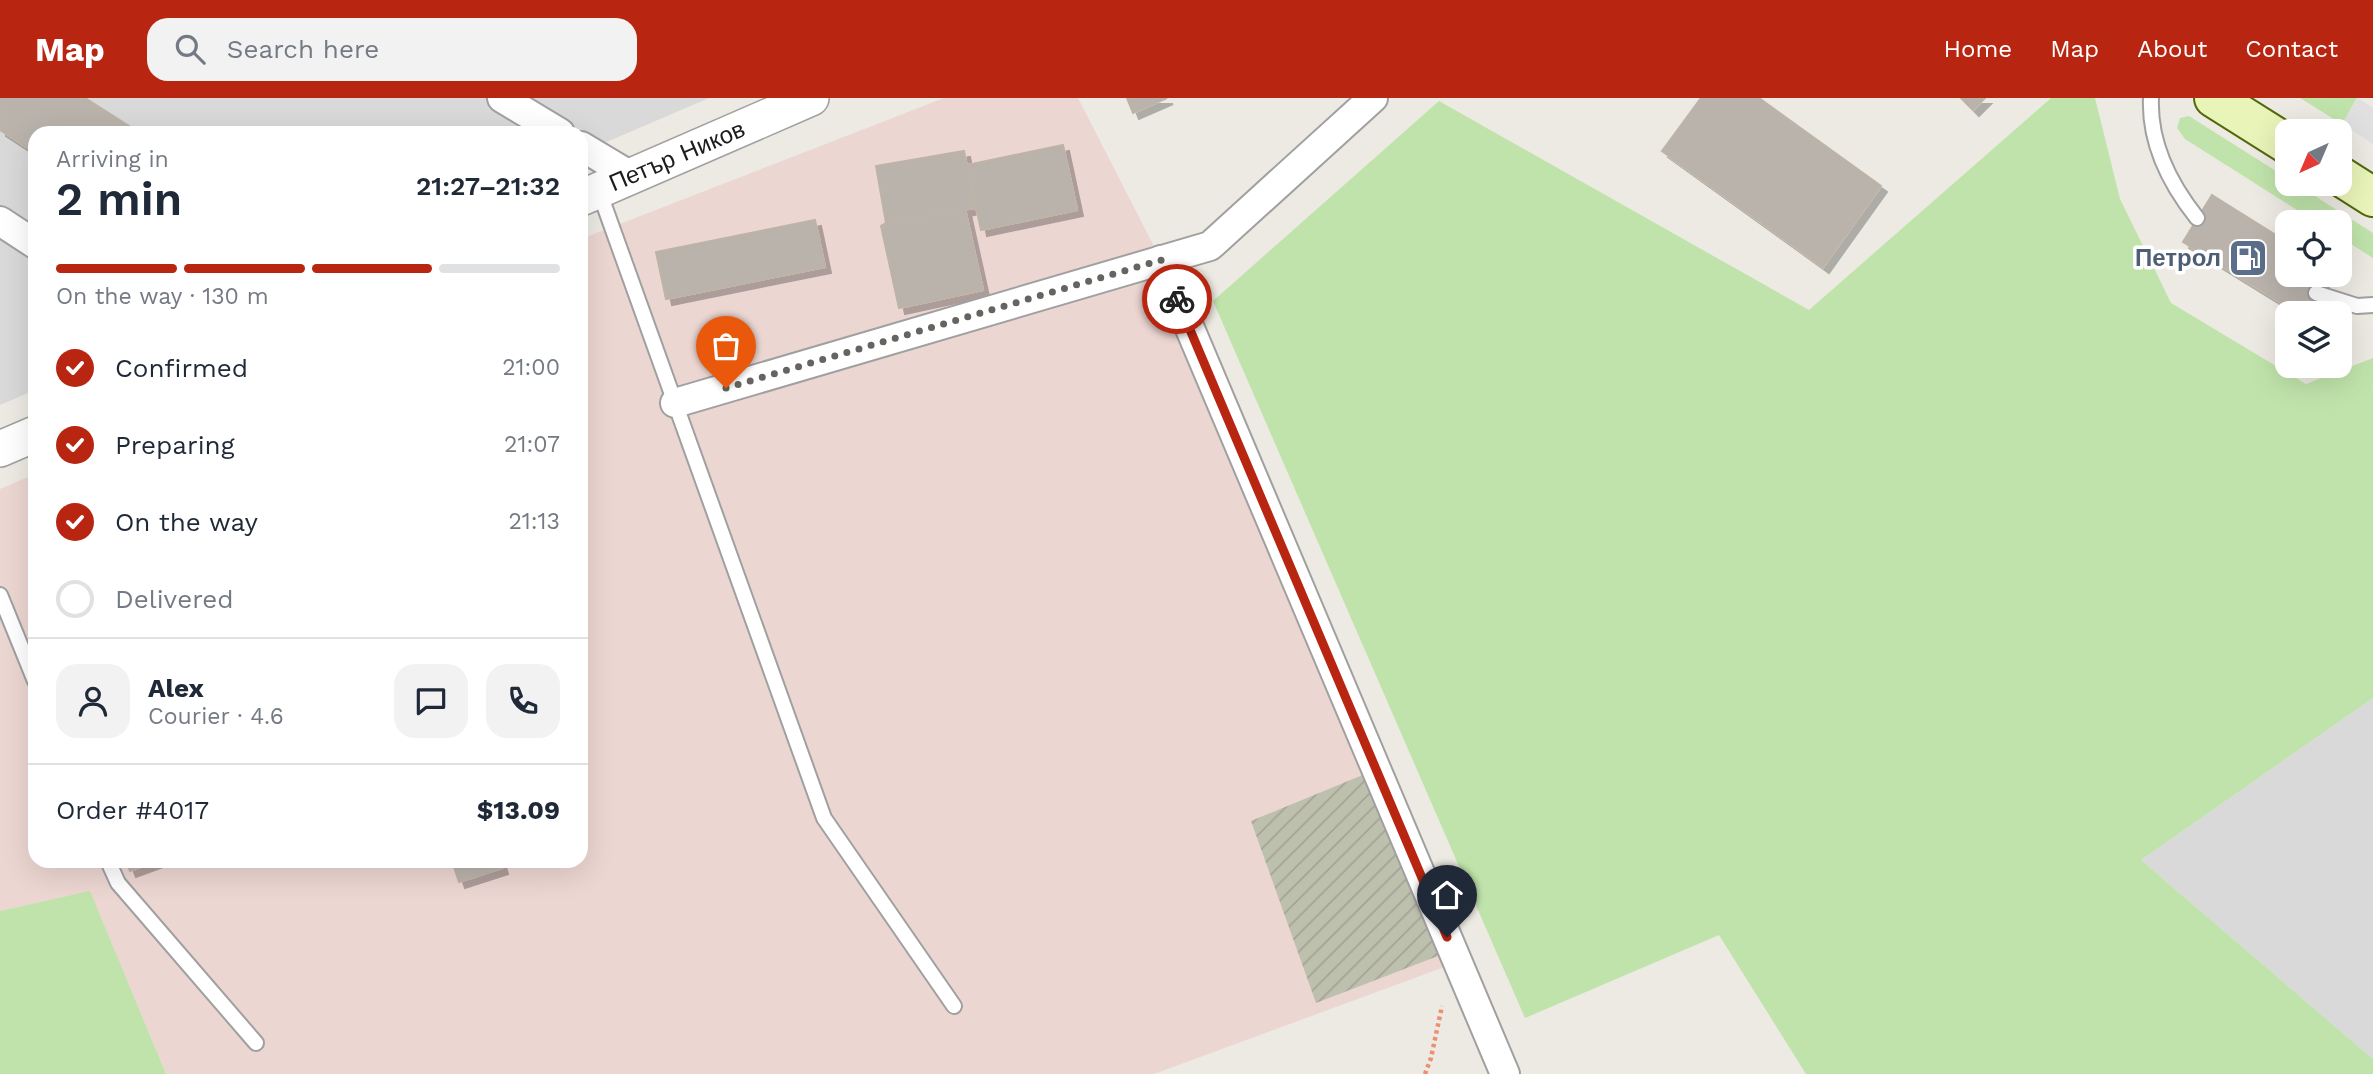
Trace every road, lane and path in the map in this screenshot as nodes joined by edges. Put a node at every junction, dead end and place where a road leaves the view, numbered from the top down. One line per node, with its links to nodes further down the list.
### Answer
1 (502, 98): 6 (street)
2 (811, 98): 9 (street, Петър Ников)
3 (1373, 98): 16 (street)
4 (2151, 98): 13 (lane)
5 (2214, 98): 7 (main road)
6 (548, 126)
7 (2275, 136)
8 (588, 150): 9 (street)
9 (631, 176): 11 (street, Петър Ников)
10 (2352, 184): 12 (main road)
11 (590, 194): 19 (lane)
12 (2373, 197)
13 (2197, 218)
14 (0, 221): 15 (street)
15 (28, 239)
16 (1161, 260): 19 (street); 25 (street)
17 (2316, 293): 18 (lane)
18 (2373, 305)
19 (675, 402): 26 (lane)
20 (28, 437): 21 (street)
21 (0, 449)
22 (0, 595): 23 (lane)
23 (28, 664)
24 (111, 868): 27 (lane)
25 (1458, 962): 28 (path); 29 (street)
26 (954, 1006)
27 (256, 1043)
28 (1426, 1074)
29 (1506, 1074)

